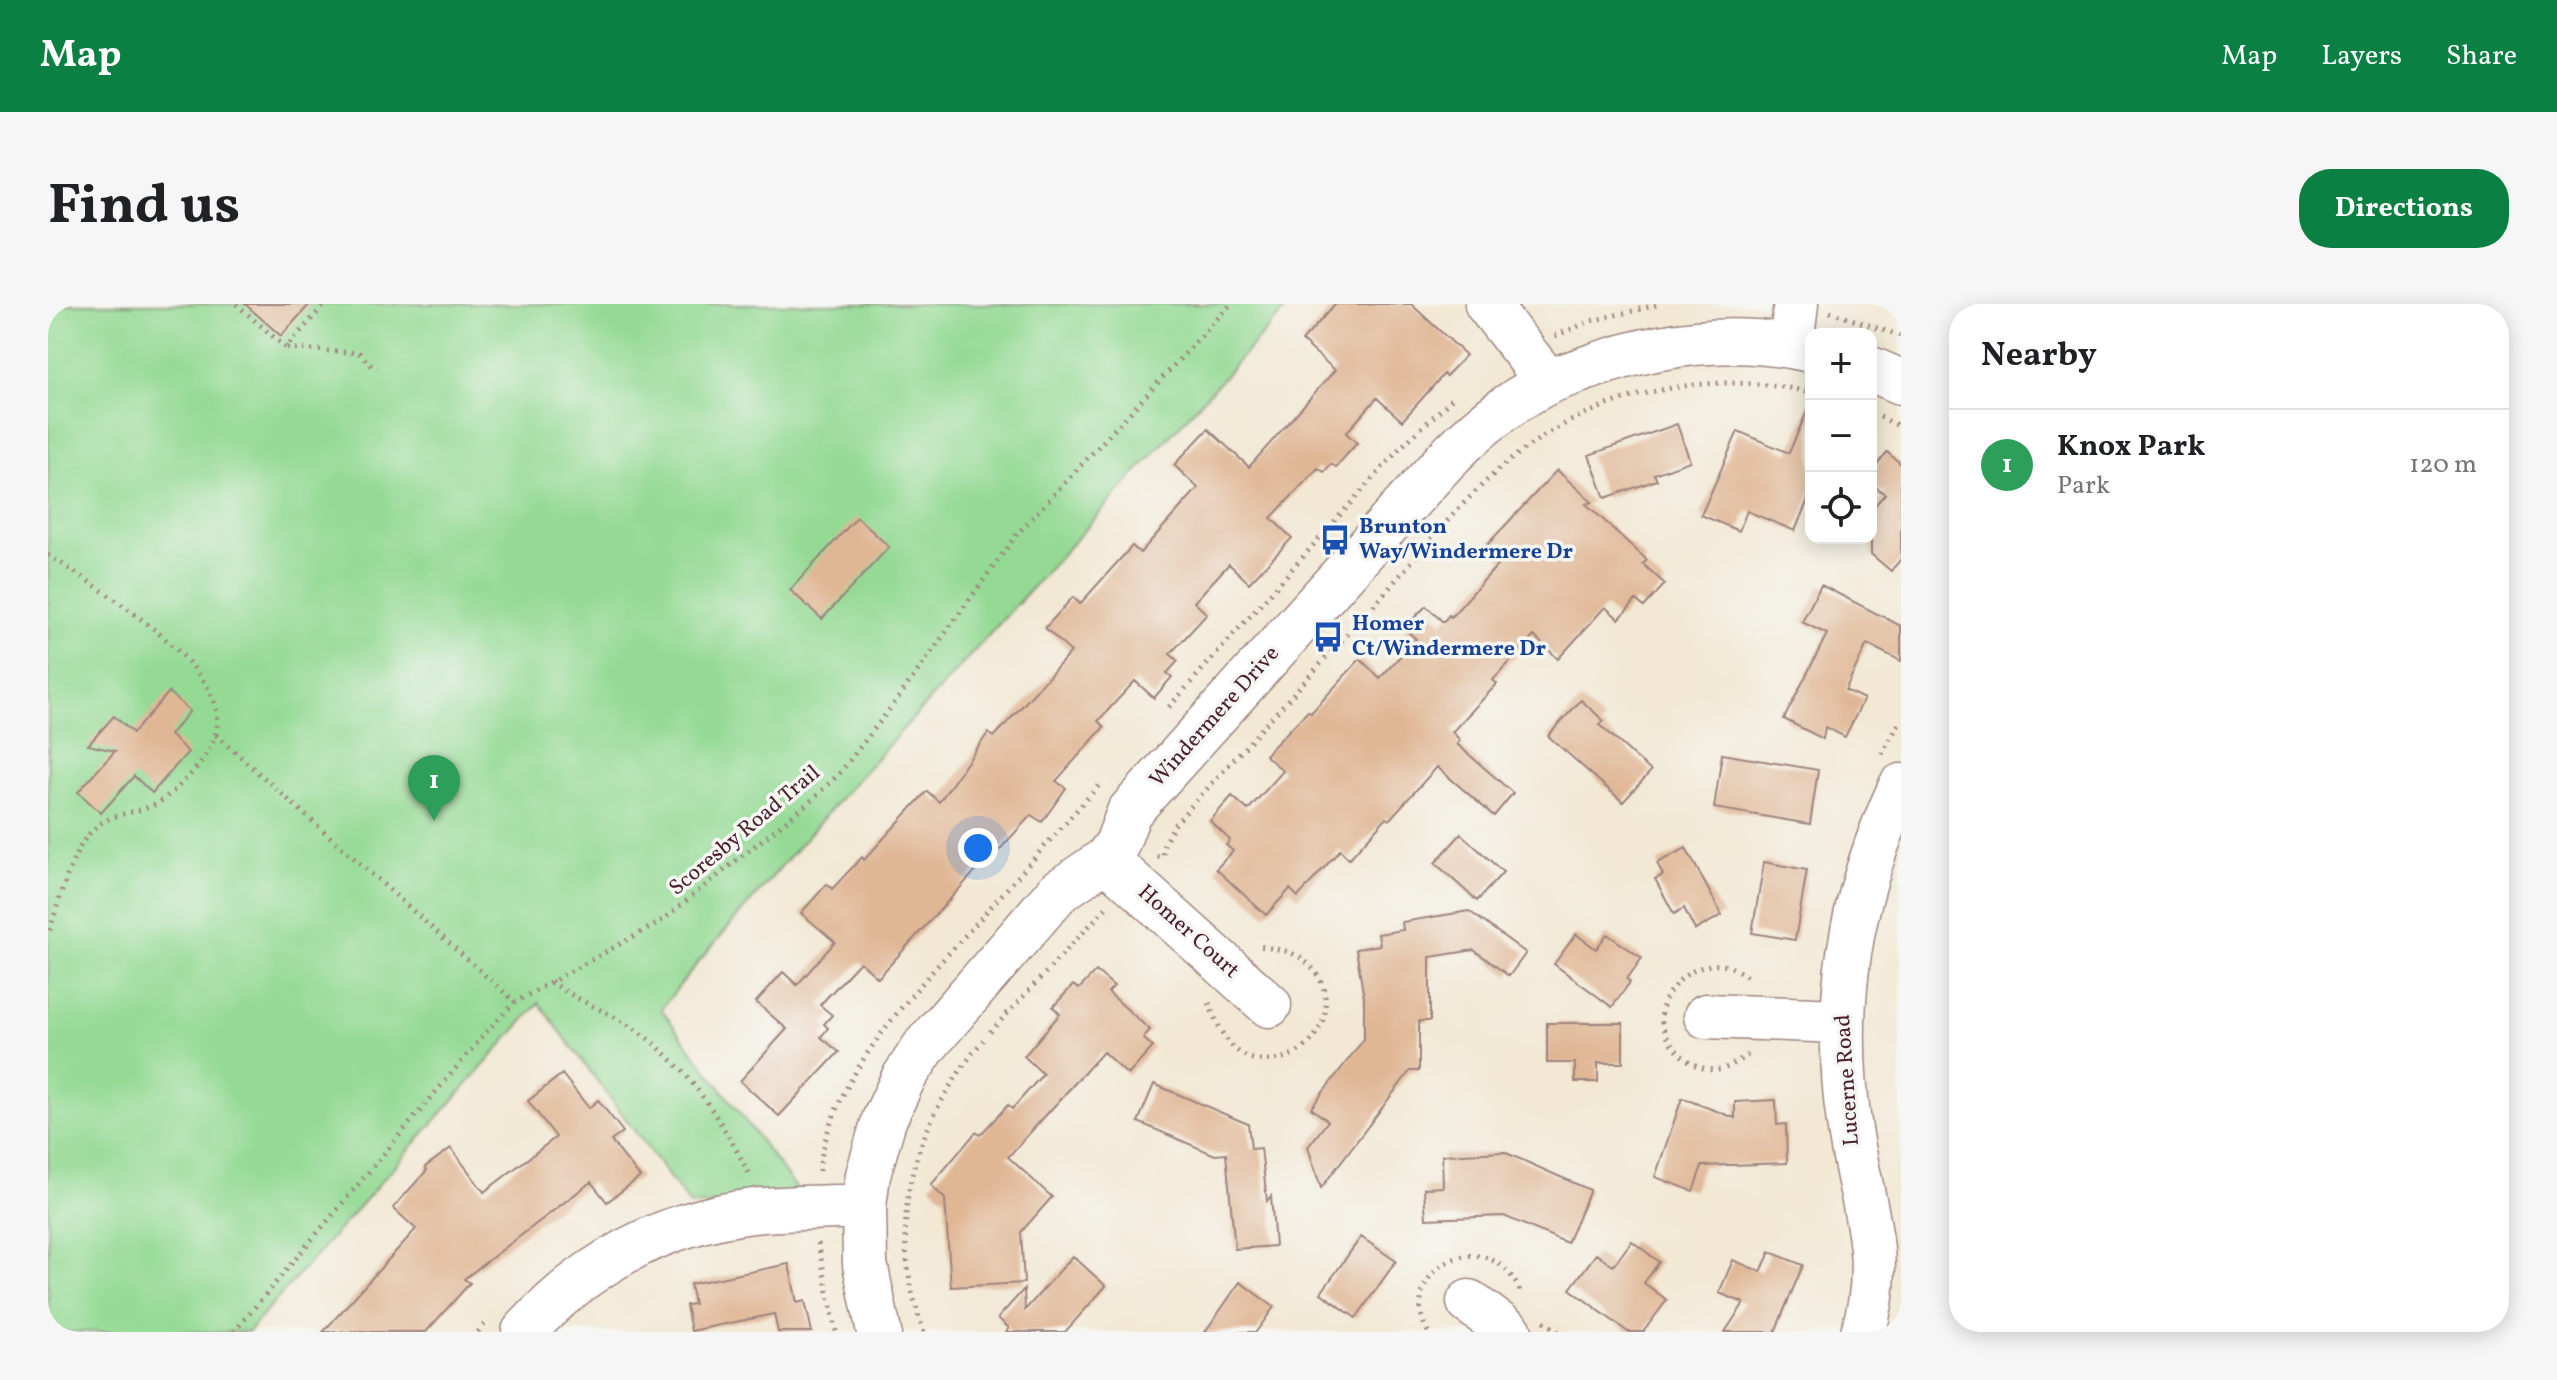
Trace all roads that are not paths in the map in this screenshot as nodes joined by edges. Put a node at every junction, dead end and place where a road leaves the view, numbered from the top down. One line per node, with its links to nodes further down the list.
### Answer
1 (1487, 304): 4 (street)
2 (1804, 327): 4 (street, Windermere Drive)
3 (1877, 372): 5 (street)
4 (1548, 382): 7 (street, Windermere Drive)
5 (1901, 382)
6 (1901, 786): 10 (street, Lucerne Road)
7 (1106, 859): 8 (street, Homer Court); 11 (street, Windermere Drive)
8 (1269, 1005)
9 (1706, 1016): 10 (street)
10 (1841, 1021): 16 (street, Lucerne Road)
11 (864, 1206): 13 (street); 14 (street, Windermere Drive)
12 (1469, 1302): 15 (street)
13 (524, 1332)
14 (879, 1332)
15 (1510, 1332)
16 (1863, 1332)

